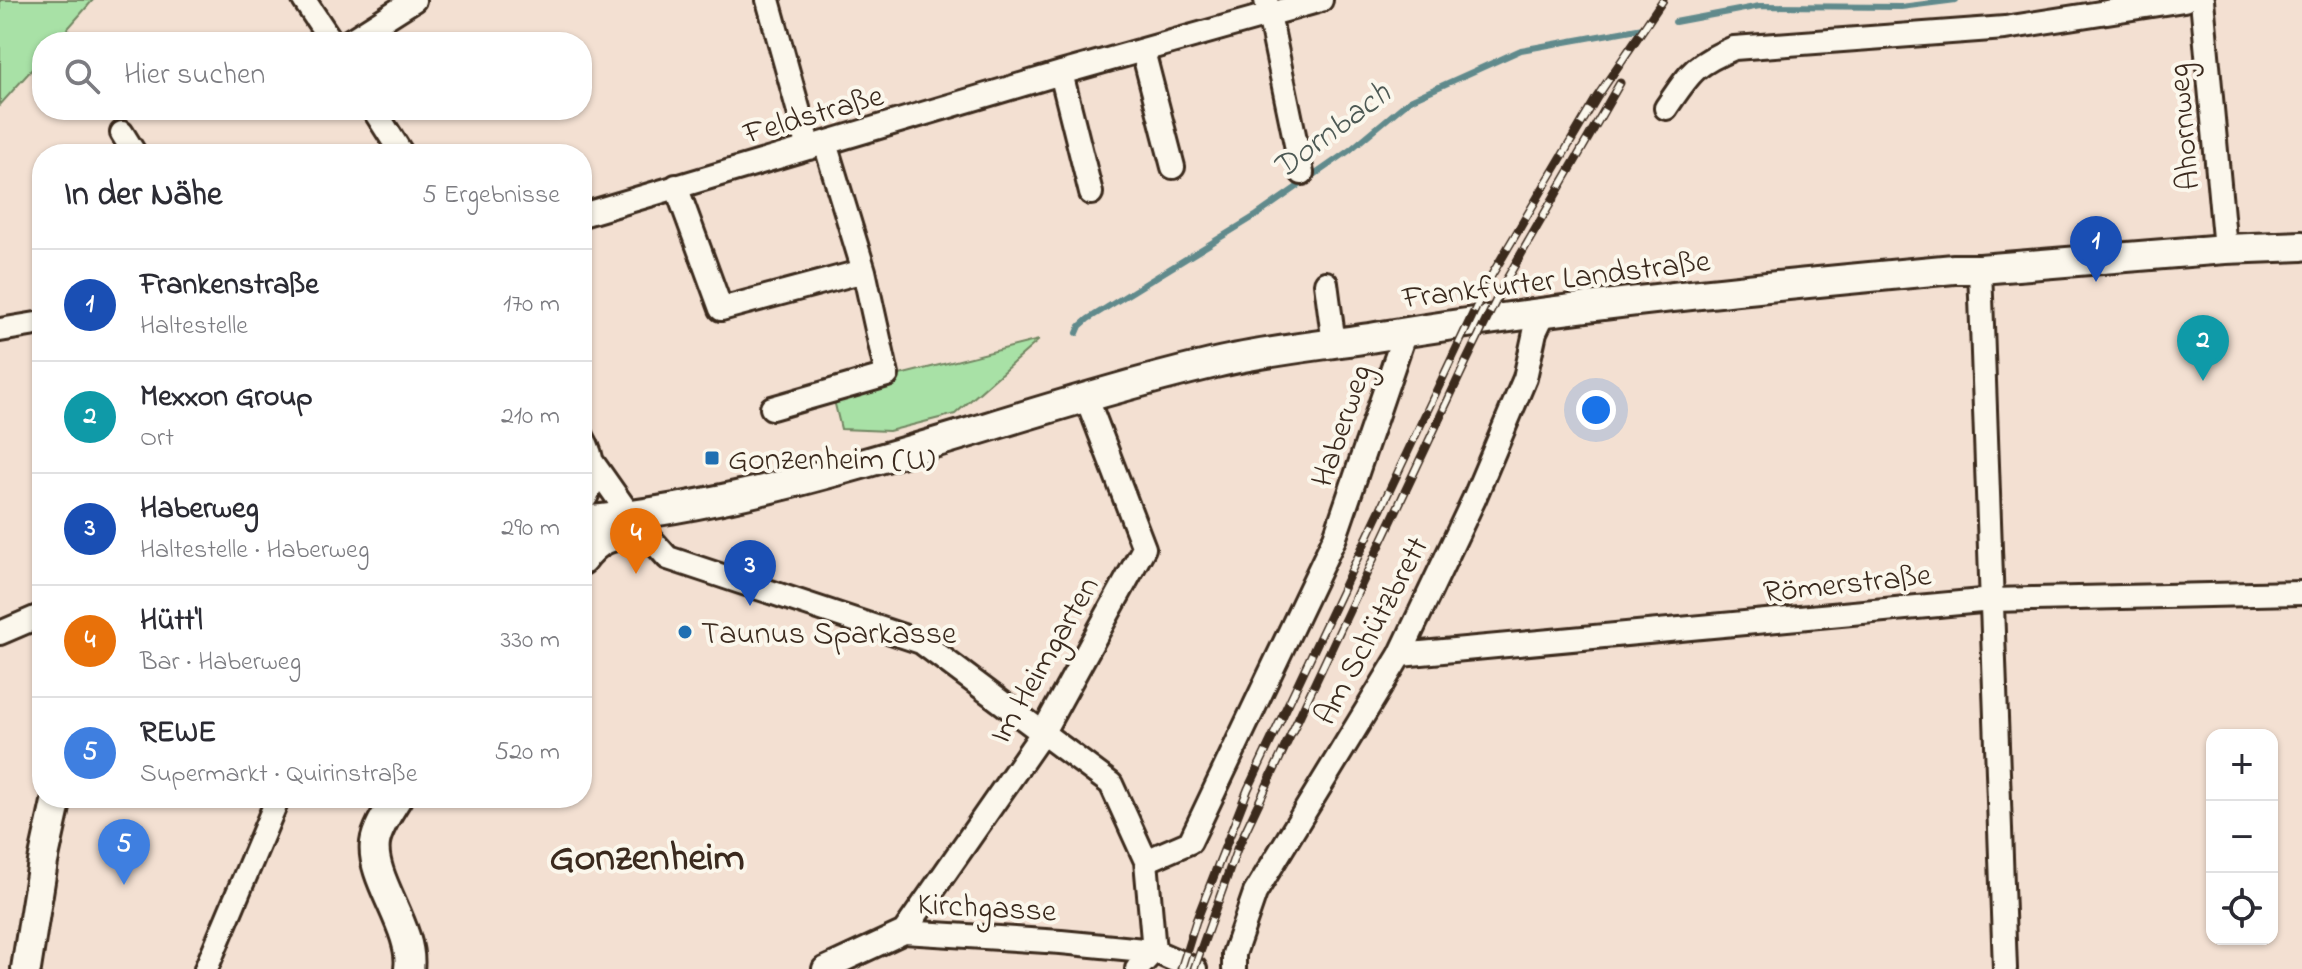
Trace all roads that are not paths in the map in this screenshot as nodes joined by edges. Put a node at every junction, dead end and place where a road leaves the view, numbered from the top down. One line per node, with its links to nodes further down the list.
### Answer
1 (304, 0): 8 (street)
2 (414, 0): 9 (street)
3 (768, 0): 17 (street)
4 (1321, 0): 7 (street, Feldstraße)
5 (2184, 0): 12 (street)
6 (2202, 0): 24 (street, Ahornweg)
7 (1268, 8): 10 (street, Feldstraße); 19 (street)
8 (325, 32)
9 (364, 32)
10 (1143, 51): 11 (street, Feldstraße); 18 (street)
11 (1061, 73): 17 (street, Feldstraße); 21 (street)
12 (1666, 108)
13 (380, 120): 16 (street)
14 (122, 133): 15 (street)
15 (129, 144)
16 (396, 144)
17 (817, 146): 20 (street, Feldstraße); 26 (street)
18 (1173, 167)
19 (1302, 173)
20 (676, 186): 22 (street, Feldstraße); 26 (street)
21 (1091, 193)
22 (592, 212)
23 (2302, 246): 24 (street, Frankfurter Landstraße)
24 (2225, 249): 25 (street, Frankfurter Landstraße)
25 (1980, 269): 28 (street, Frankfurter Landstraße); 44 (street)
26 (864, 271): 34 (street)
27 (1326, 283): 32 (street)
28 (1545, 311): 31 (street, Frankfurter Landstraße); 47 (street, Am Schützbrett)
29 (32, 325): 30 (street)
30 (0, 330)
31 (1405, 332): 32 (street, Frankfurter Landstraße); 52 (street, Haberweg)
32 (1334, 344): 33 (street, Frankfurter Landstraße)
33 (1087, 399): 40 (street, Frankfurter Landstraße); 48 (street, Im Heimgarten)
34 (772, 408)
35 (593, 463): 36 (street); 37 (street)
36 (592, 490)
37 (612, 491): 38 (street); 40 (street)
38 (592, 521)
39 (592, 524): 40 (street, Frankfurter Landstraße)
40 (637, 525): 48 (street)
41 (592, 530): 42 (street)
42 (592, 548)
43 (2302, 593): 44 (street, Römerstraße)
44 (1992, 600): 47 (street, Römerstraße); 62 (street)
45 (32, 619): 46 (street)
46 (0, 633)
47 (1400, 655): 61 (street, Am Schützbrett)
48 (1043, 732): 52 (street); 53 (street, Im Heimgarten)
49 (55, 808): 55 (street)
50 (274, 808): 56 (street)
51 (392, 808): 57 (street)
52 (1146, 861): 54 (street)
53 (904, 932): 54 (street, Kirchgasse); 58 (street, Kirchgasse)
54 (1154, 951): 59 (street); 60 (street, Kirchgasse)
55 (26, 969)
56 (206, 969)
57 (409, 969)
58 (824, 969)
59 (1137, 969)
60 (1195, 969)
61 (1234, 969)
62 (2005, 969)

